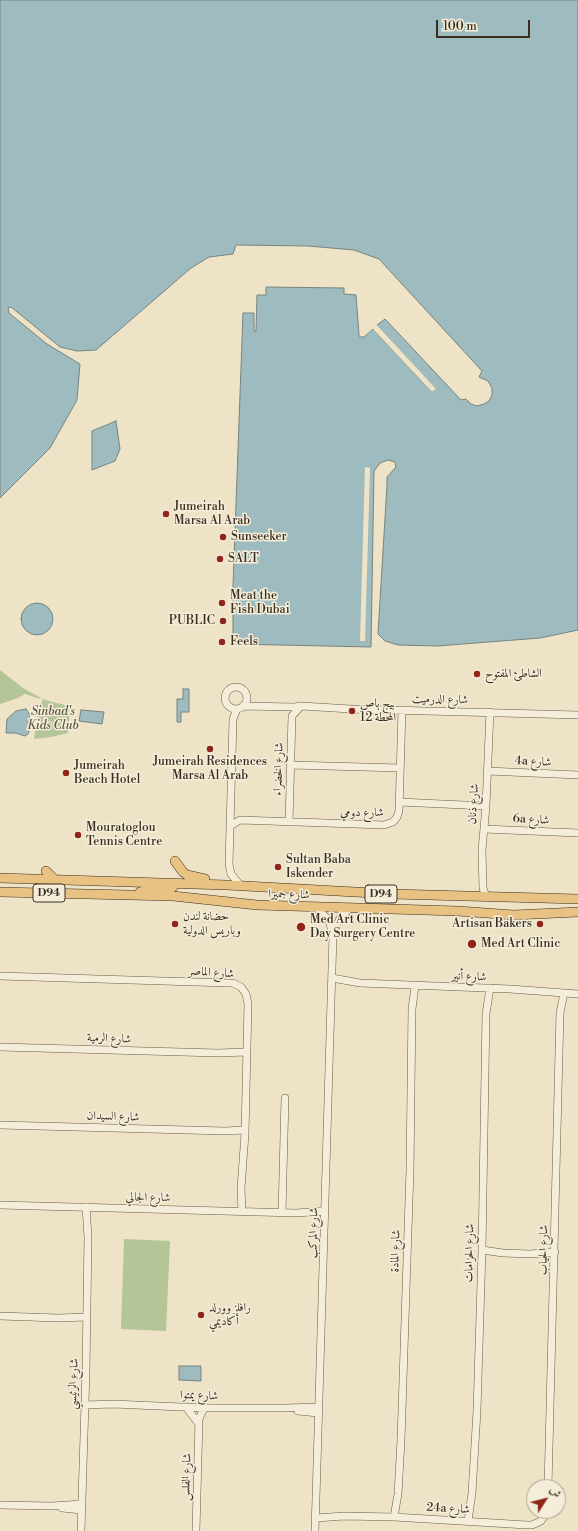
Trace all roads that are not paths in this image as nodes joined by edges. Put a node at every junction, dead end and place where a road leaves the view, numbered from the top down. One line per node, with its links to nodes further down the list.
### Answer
1 (247, 697): 2 (street, شارع الدرميت); 3 (street); 3 (street, شارع الدرميت)
2 (301, 706): 4 (street, شارع الدرميت); 5 (street, شارع الدرميت); 8 (street)
3 (240, 707): 4 (street, شارع الدرميت); 15 (street)
4 (284, 707): 8 (street)
5 (402, 710): 6 (street, شارع الدرميت); 10 (street, شارع دومي)
6 (490, 712): 7 (street, شارع الدرميت); 11 (street, شارع ذنان)
7 (578, 715)
8 (292, 716): 9 (street, شارع الخضراء)
9 (291, 765): 10 (street); 17 (street, شارع الخضراء)
10 (400, 768): 13 (street, شارع دومي)
11 (487, 771): 12 (street, 4a شارع); 14 (street, شارع ذنان)
12 (578, 775)
13 (399, 802): 14 (street); 17 (street, شارع دومي)
14 (486, 806): 19 (street, شارع ذنان)
15 (230, 813): 16 (street); 18 (street)
16 (240, 820): 17 (street, شارع دومي); 18 (street)
17 (289, 822)
18 (230, 826): 27 (street)
19 (484, 829): 20 (street, 6a شارع); 31 (street, شارع ذنان)
20 (578, 833)
21 (175, 861): 26 (main road)
22 (46, 871): 24 (main road)
23 (0, 878): 24 (main road, شارع جميرا / D94)
24 (55, 880): 25 (main road, شارع جميرا / D94)
25 (174, 883): 26 (main road, شارع جميرا / D94); 29 (main road)
26 (227, 885): 27 (main road, شارع جميرا / D94); 30 (main road)
27 (240, 885): 31 (main road, شارع جميرا / D94)
28 (0, 892): 29 (main road, شارع جميرا / D94)
29 (136, 895): 30 (main road, شارع جميرا / D94)
30 (188, 897): 33 (main road, شارع جميرا / D94)
31 (486, 897): 32 (main road, شارع جميرا / D94)
32 (578, 899)
33 (316, 908): 34 (main road, شارع جميرا / D94); 36 (street, شارع المركب)
34 (350, 908): 35 (main road, شارع جميرا / D94); 36 (street, شارع المركب)
35 (578, 912)
36 (333, 935): 38 (street, شارع المركب)
37 (0, 976): 44 (street, شارع الماصر)
38 (332, 981): 39 (street, شارع أنير); 52 (street, شارع المركب)
39 (412, 986): 40 (street, شارع أنير); 66 (street, شارع المادة)
40 (487, 988): 41 (street, شارع أنير); 53 (street, شارع الحزامات)
41 (561, 993): 42 (street, شارع أنير); 54 (street, شارع الحياب)
42 (578, 994)
43 (0, 1047): 44 (street, شارع الرمية)
44 (246, 1055): 47 (street, شارع الماصر)
45 (285, 1098): 51 (street)
46 (0, 1125): 47 (street, شارع السيدان)
47 (245, 1132): 50 (street, شارع الماصر)
48 (0, 1205): 49 (street, شارع الجالي)
49 (89, 1207): 50 (street, شارع الجالي); 56 (street, شارع الرئيسي)
50 (240, 1211): 51 (street, شارع الجالي)
51 (282, 1212): 52 (street, شارع الجالي)
52 (325, 1214): 60 (street, شارع المركب)
53 (482, 1252): 54 (street); 68 (street, شارع الحزامات)
54 (554, 1255): 62 (street, شارع الحياب)
55 (0, 1316): 56 (street)
56 (87, 1319): 57 (street, شارع الرئيسي)
57 (85, 1402): 58 (street, شارع يمتوا); 64 (street, شارع الرئيسي)
58 (186, 1407): 59 (street, شارع يمتوا); 61 (street)
59 (204, 1408): 60 (street, شارع يمتوا); 61 (street, شارع الفلس)
60 (318, 1410): 65 (street, شارع المركب)
61 (199, 1424): 70 (street, شارع الفلس)
62 (548, 1479)
63 (0, 1505): 64 (street)
64 (82, 1507): 69 (street, شارع الرئيسي)
65 (316, 1515): 66 (street, 24a شارع); 71 (street, شارع المركب)
66 (397, 1517): 68 (street, 24a شارع)
67 (542, 1519): 68 (street, 24a شارع)
68 (471, 1521)
69 (81, 1531)
70 (196, 1531)
71 (315, 1531)

